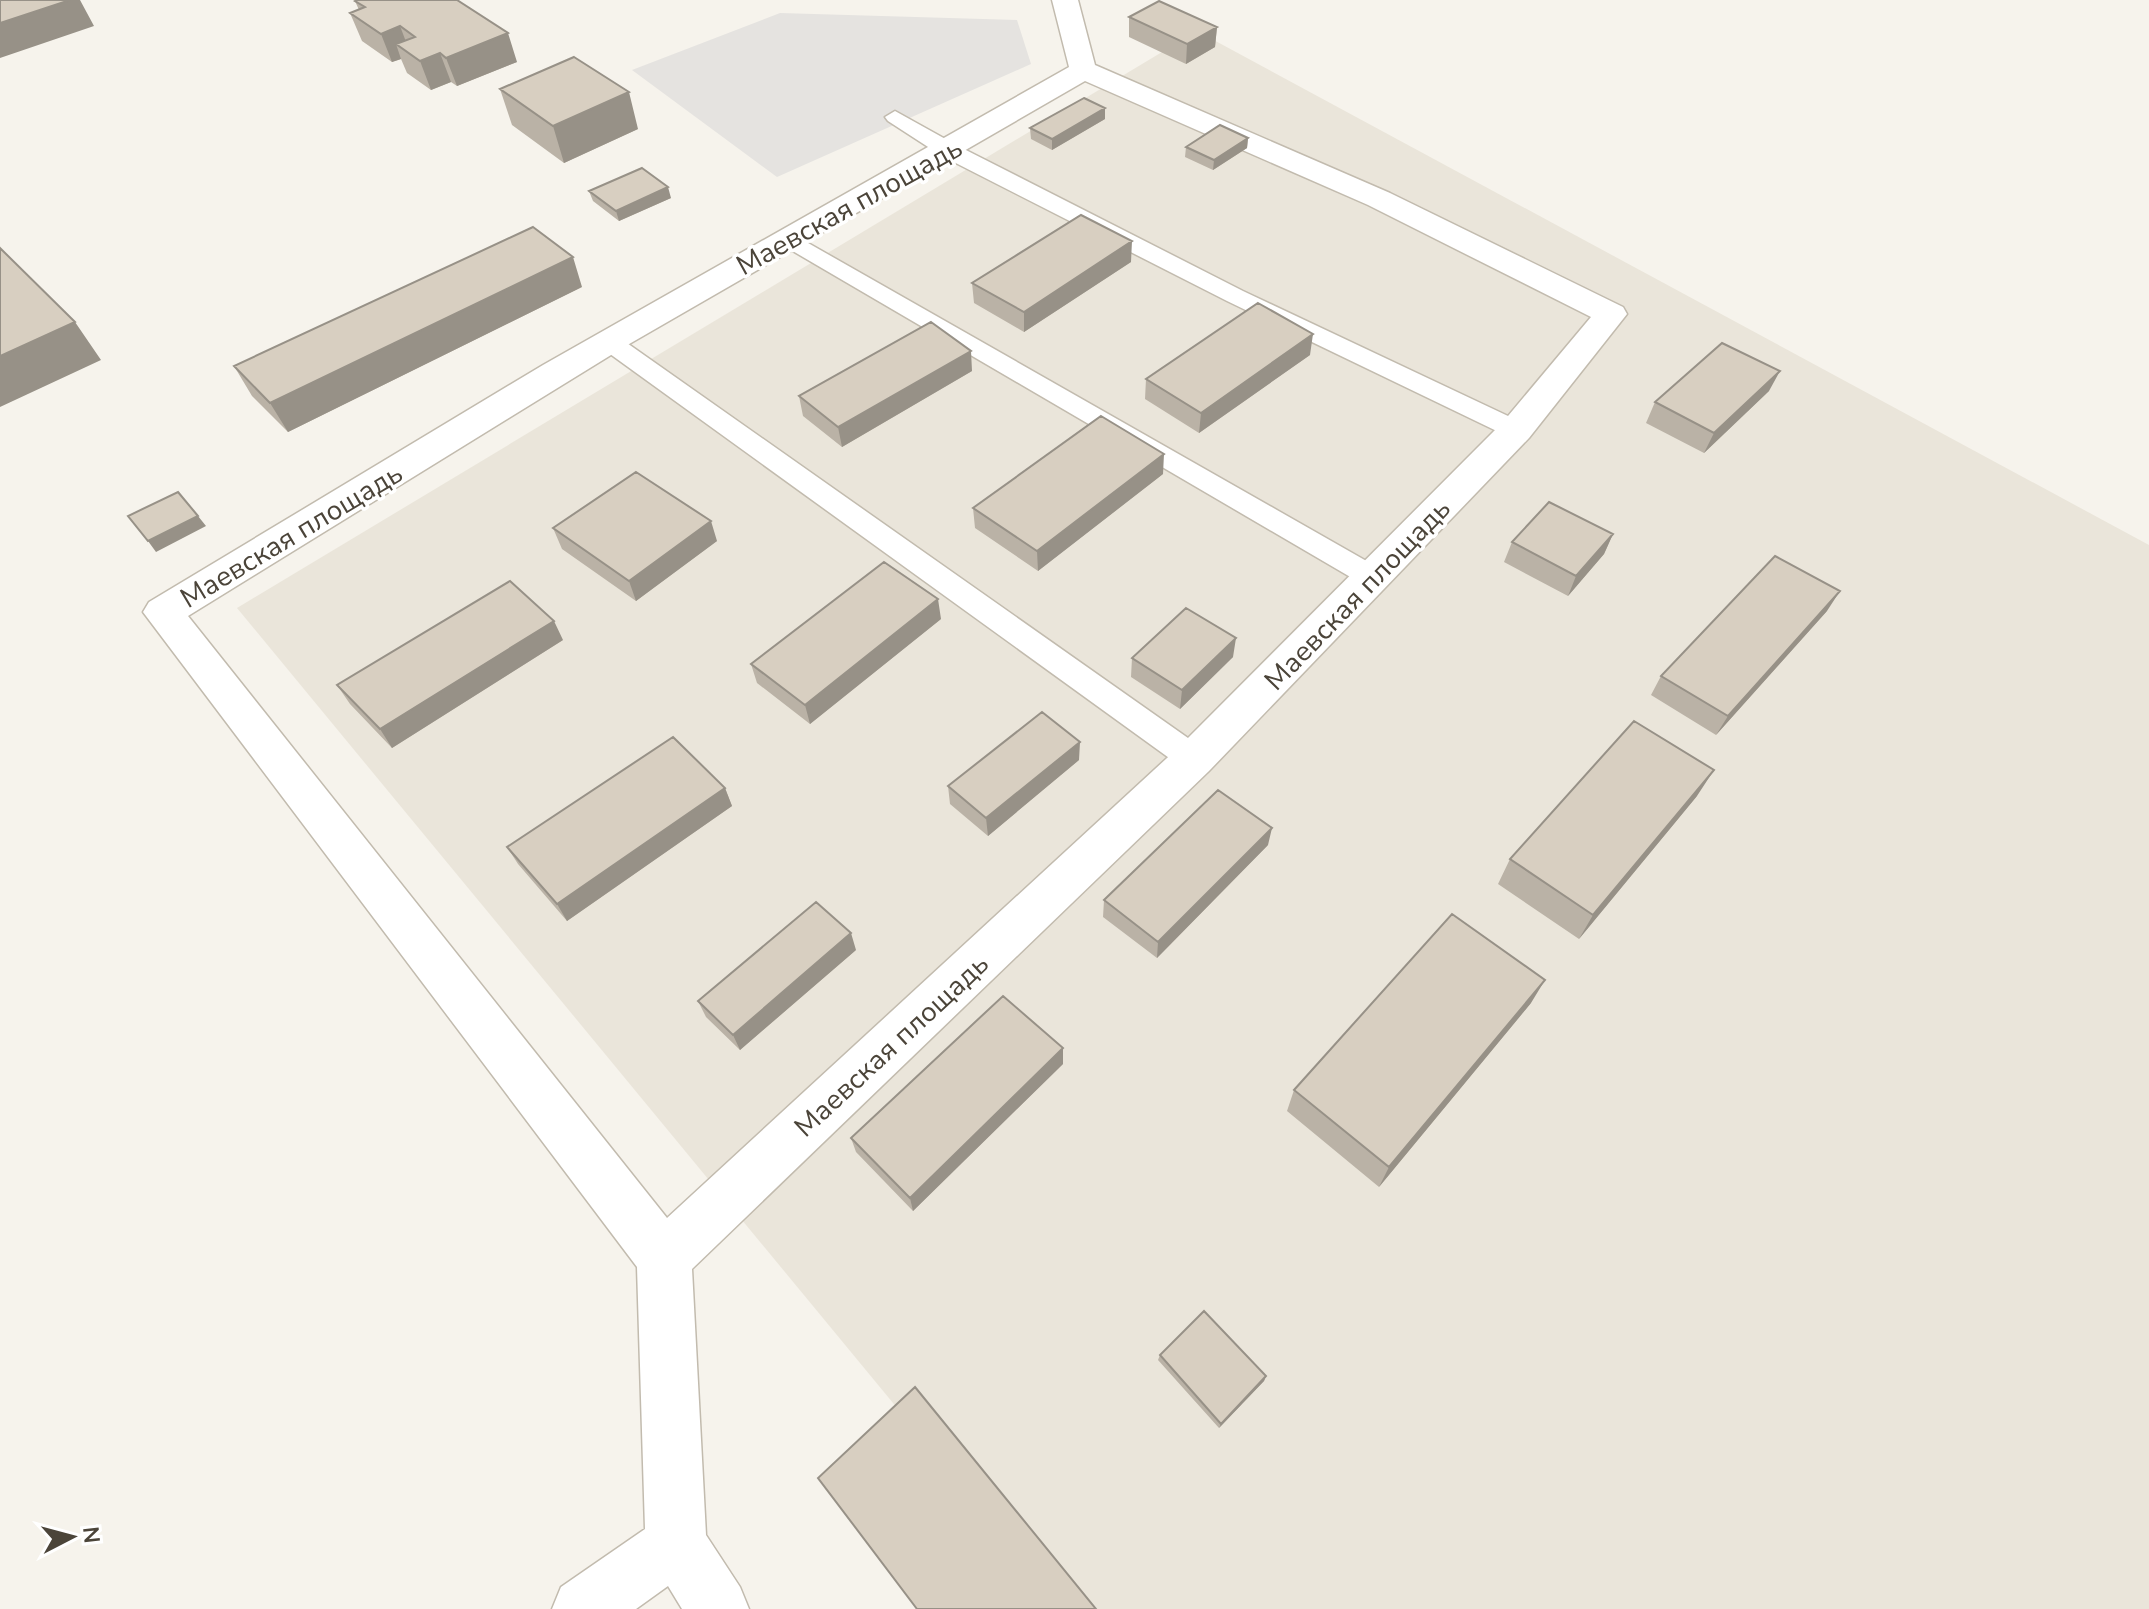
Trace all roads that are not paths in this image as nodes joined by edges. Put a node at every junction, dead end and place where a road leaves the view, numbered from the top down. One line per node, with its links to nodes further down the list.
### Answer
1 (1065, 0): 2 (street)
2 (1083, 70): 4 (street, Маевская площадь); 7 (street, Маевская площадь)
3 (895, 117): 4 (lane)
4 (950, 151): 5 (street, Маевская площадь); 7 (lane)
5 (787, 238): 6 (street, Маевская площадь); 8 (lane)
6 (608, 341): 9 (lane); 10 (street, Маевская площадь)
7 (1516, 430): 8 (street, Маевская площадь)
8 (1374, 578): 9 (street, Маевская площадь)
9 (1194, 759): 10 (street, Маевская площадь)
10 (664, 1258): 11 (street)
11 (676, 1544): 12 (street); 13 (street)
12 (583, 1609)
13 (718, 1609)

